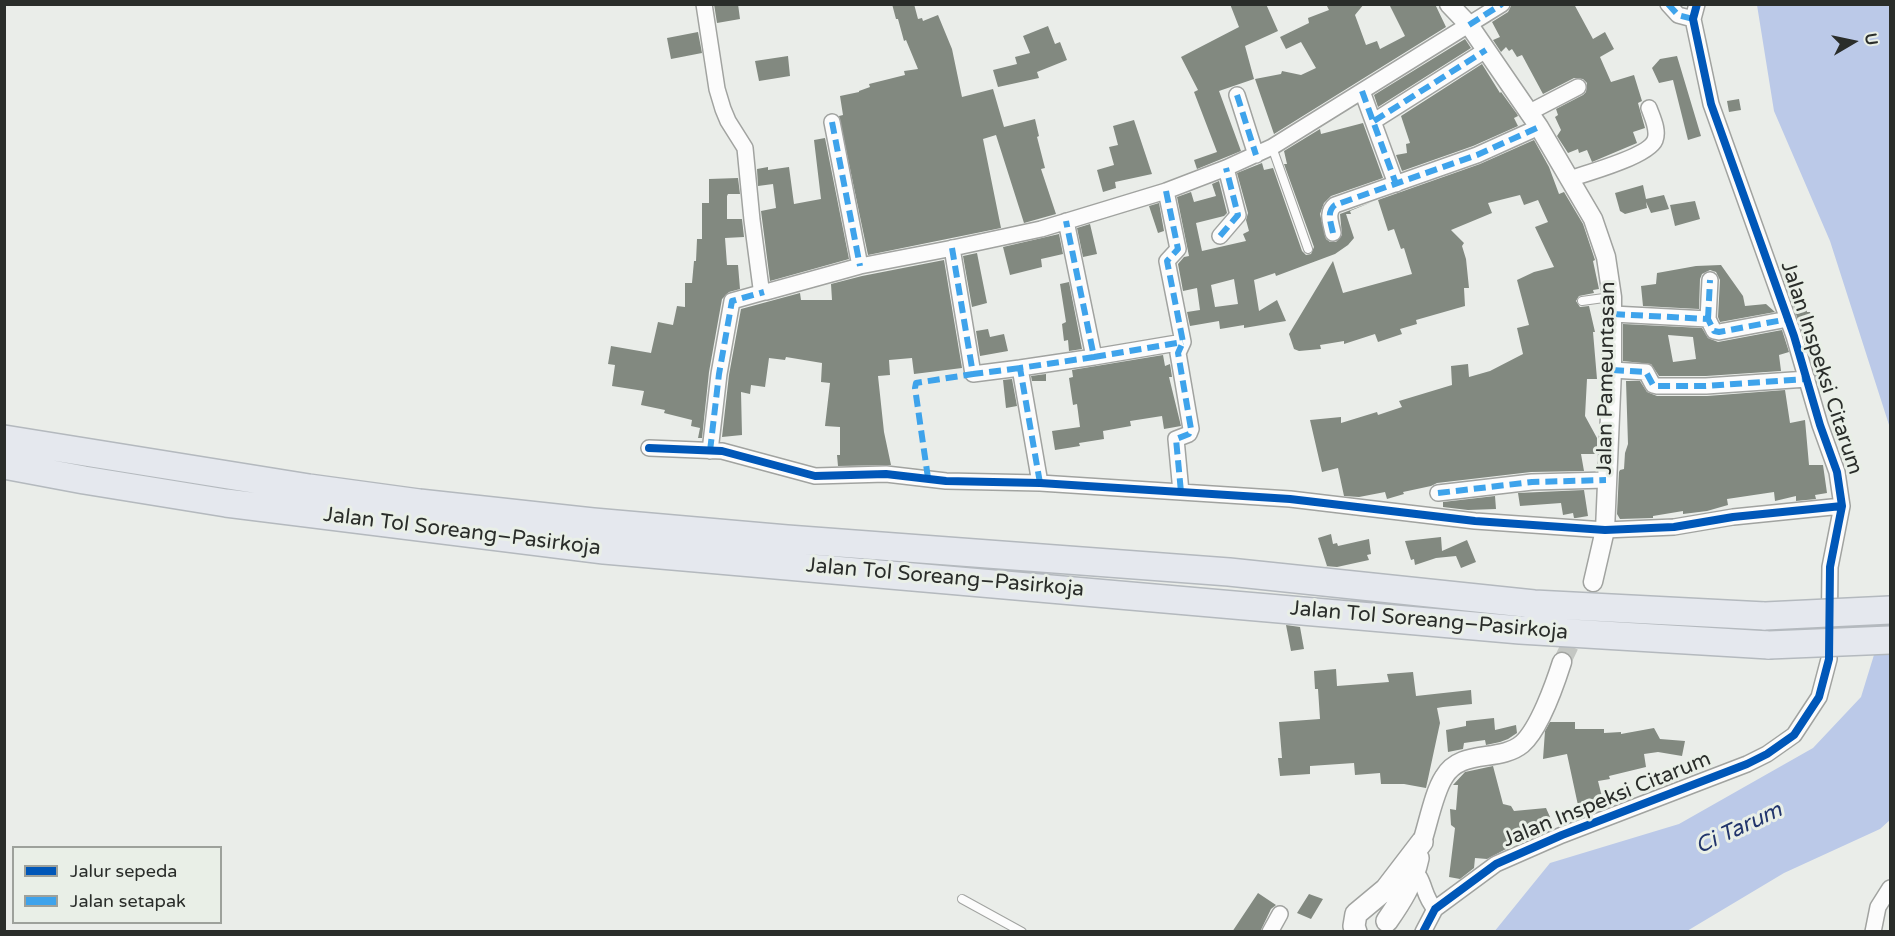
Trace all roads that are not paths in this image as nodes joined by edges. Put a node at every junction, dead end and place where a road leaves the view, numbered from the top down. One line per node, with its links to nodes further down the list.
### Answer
1 (704, 4): 28 (street)
2 (1449, 4): 6 (street, Jalan Pameuntasan)
3 (1502, 4): 6 (street)
4 (1668, 4): 5 (street)
5 (1695, 12): 32 (street, Jalan Inspeksi Citarum)
6 (1469, 25): 7 (street, Jalan Pameuntasan); 9 (street)
7 (1486, 50): 12 (street, Jalan Pameuntasan); 13 (street)
8 (1578, 87): 12 (street)
9 (1362, 91): 13 (street); 15 (street)
10 (1237, 95): 16 (street)
11 (1649, 108): 18 (street)
12 (1534, 120): 18 (street, Jalan Pameuntasan); 19 (street)
13 (1374, 121): 19 (street)
14 (832, 122): 26 (street)
15 (1272, 147): 16 (street); 25 (lane)
16 (1256, 155): 17 (street)
17 (1226, 168): 20 (street); 23 (street)
18 (1569, 179): 30 (street, Jalan Pameuntasan)
19 (1396, 184): 22 (street)
20 (1166, 191): 21 (street); 33 (street)
21 (1066, 221): 24 (street); 34 (street)
22 (1332, 233)
23 (1220, 236)
24 (952, 248): 26 (street); 35 (street)
25 (1308, 249)
26 (860, 266): 28 (street)
27 (1710, 280): 31 (street)
28 (764, 292): 40 (street)
29 (1582, 301): 30 (lane)
30 (1613, 305): 31 (street); 36 (street, Jalan Pameuntasan)
31 (1708, 319): 32 (street)
32 (1788, 319): 37 (street, Jalan Inspeksi Citarum)
33 (1183, 342): 34 (street); 44 (street)
34 (1095, 357): 35 (street)
35 (1020, 368): 43 (street)
36 (1612, 370): 37 (street); 42 (street, Jalan Pameuntasan)
37 (1807, 379): 46 (street, Jalan Inspeksi Citarum)
38 (4, 439): 49 (highway, Jalan Tol Soreang–Pasirkoja, bridge)
39 (649, 448): 40 (street)
40 (710, 451): 43 (street)
41 (4, 465): 50 (highway, Jalan Tol Soreang–Pasirkoja, bridge)
42 (1606, 480): 45 (street); 47 (street, Jalan Pameuntasan)
43 (1040, 483): 44 (street)
44 (1181, 492): 47 (street)
45 (1437, 493)
46 (1842, 506): 47 (street); 57 (street, Jalan Inspeksi Citarum)
47 (1605, 530): 48 (street, Jalan Pameuntasan)
48 (1593, 582)
49 (1890, 610)
50 (1890, 640)
51 (1562, 662): 52 (street)
52 (1422, 842): 53 (main road)
53 (1411, 867): 56 (main road); 57 (street); 59 (main road)
54 (1890, 888): 64 (street)
55 (962, 899): 61 (lane)
56 (1365, 907): 59 (main road); 60 (main road)
57 (1435, 909): 63 (street, Jalan Inspeksi Citarum)
58 (1280, 914): 62 (street)
59 (1388, 928)
60 (1356, 931)
61 (1022, 932)
62 (1270, 932)
63 (1423, 932)
64 (1873, 932)

